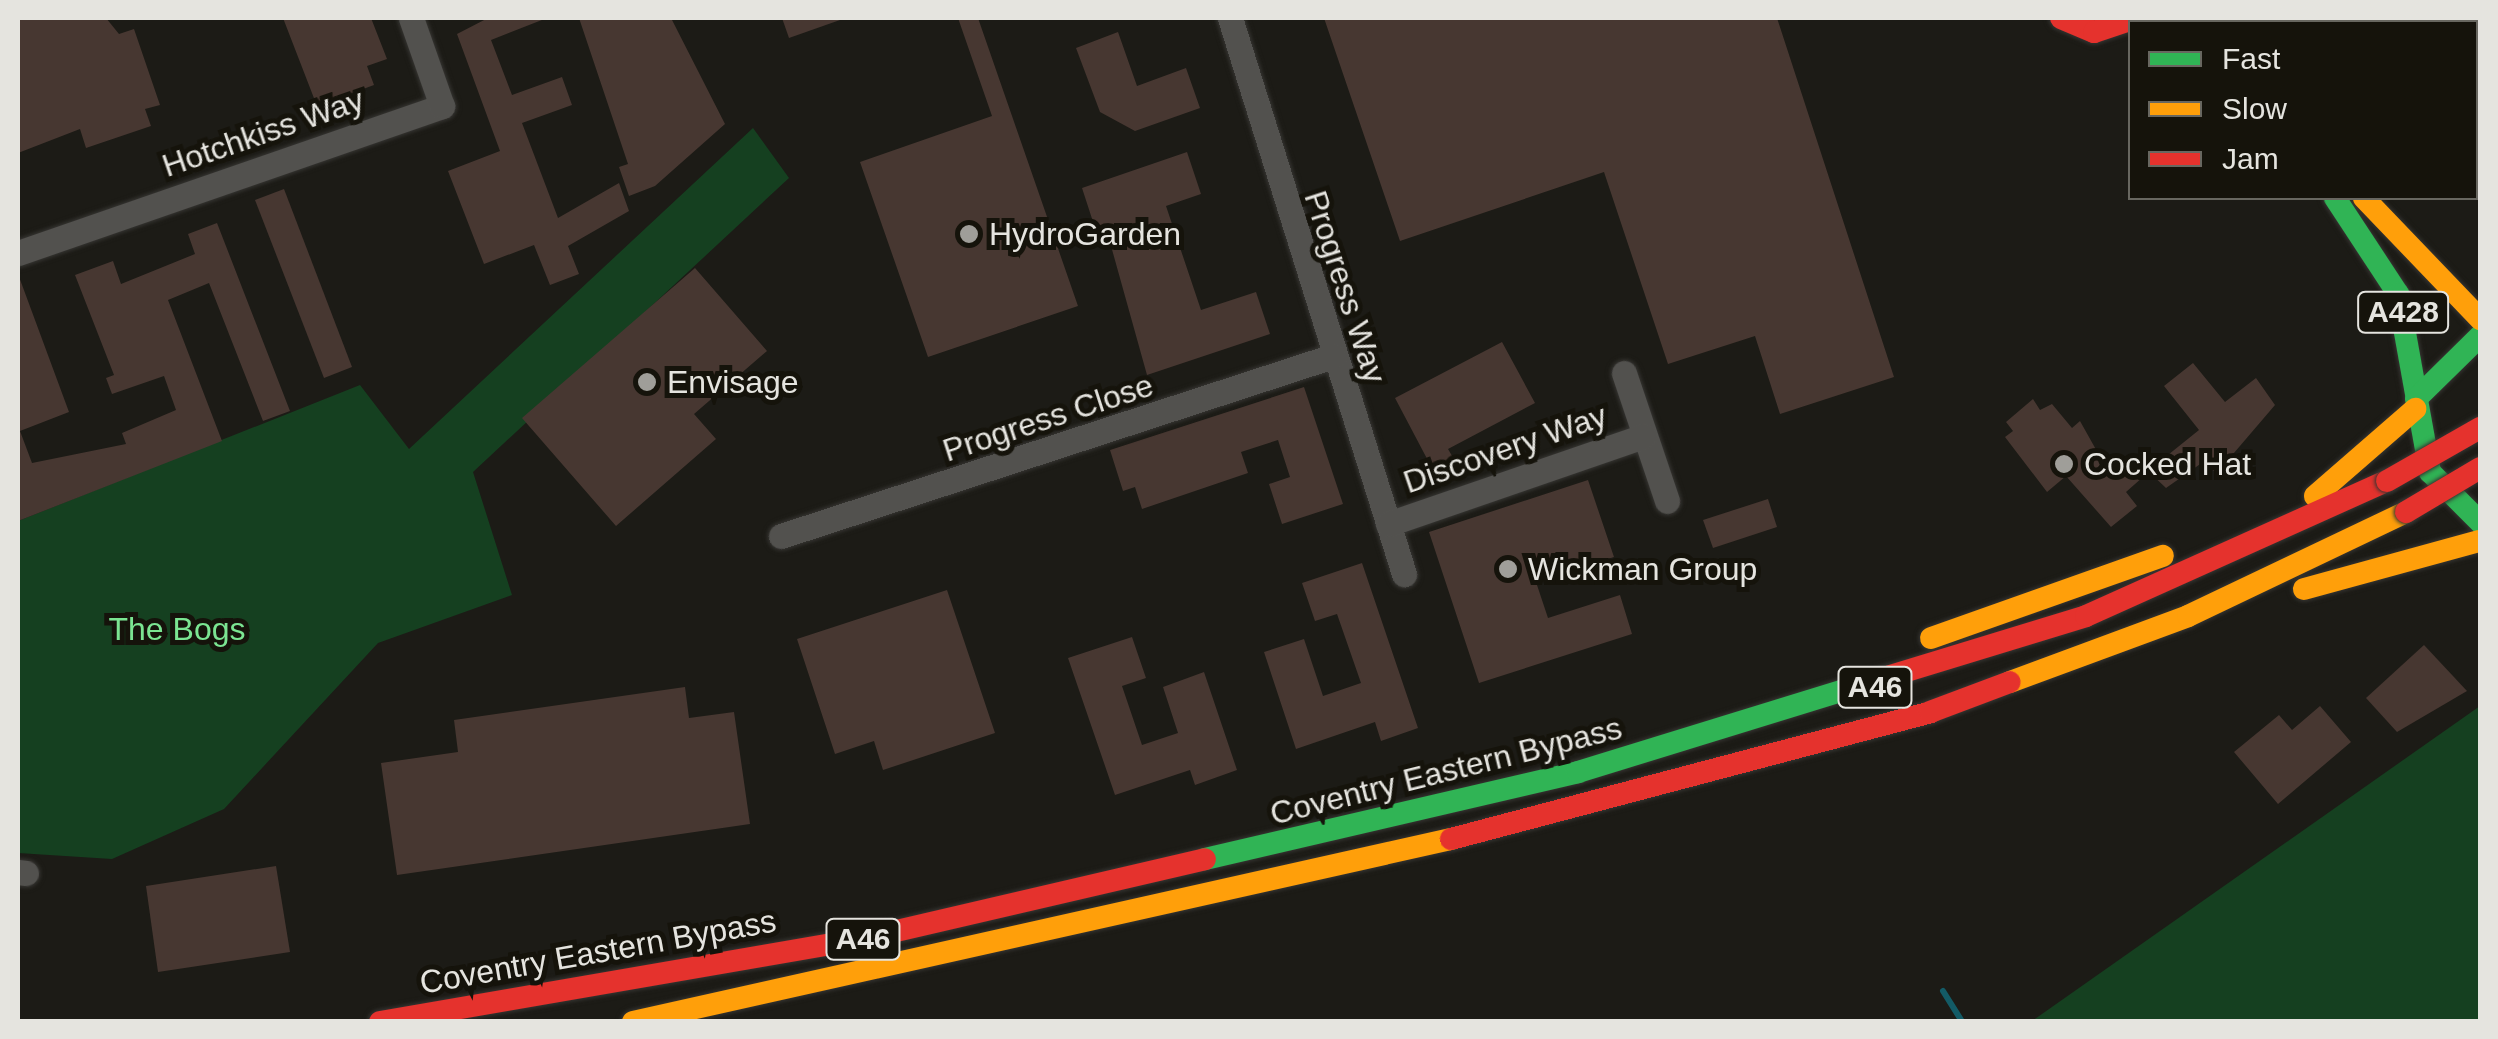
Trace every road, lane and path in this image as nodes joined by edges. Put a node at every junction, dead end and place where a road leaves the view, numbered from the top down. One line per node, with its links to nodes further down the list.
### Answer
1 (411, 18): 7 (street, Hotchkiss Way)
2 (1230, 18): 10 (street, Progress Way)
3 (2062, 18): 4 (main road)
4 (2127, 27)
5 (2337, 200): 12 (main road, A428)
6 (2366, 200): 8 (main road, A428)
7 (18, 254)
8 (2480, 319)
9 (2480, 336): 12 (main road)
10 (1333, 356): 18 (street, Progress Way); 19 (street, Progress Close)
11 (1624, 373): 14 (street, Discovery Way)
12 (2416, 404): 17 (main road); 22 (main road)
13 (2480, 428): 22 (main road, Coventry Eastern Bypass / A46, bridge)
14 (1644, 436): 16 (street, Discovery Way); 18 (street, Discovery Way)
15 (2480, 468): 23 (main road, A46, bridge)
16 (1667, 501)
17 (2480, 522)
18 (1388, 524): 21 (street, Progress Way)
19 (781, 536)
20 (2480, 542): 23 (main road)
21 (1404, 574)
22 (1342, 834): 24 (main road, Coventry Eastern Bypass / A46)
23 (1419, 849): 25 (main road, A46)
24 (380, 1022)
25 (633, 1022)

